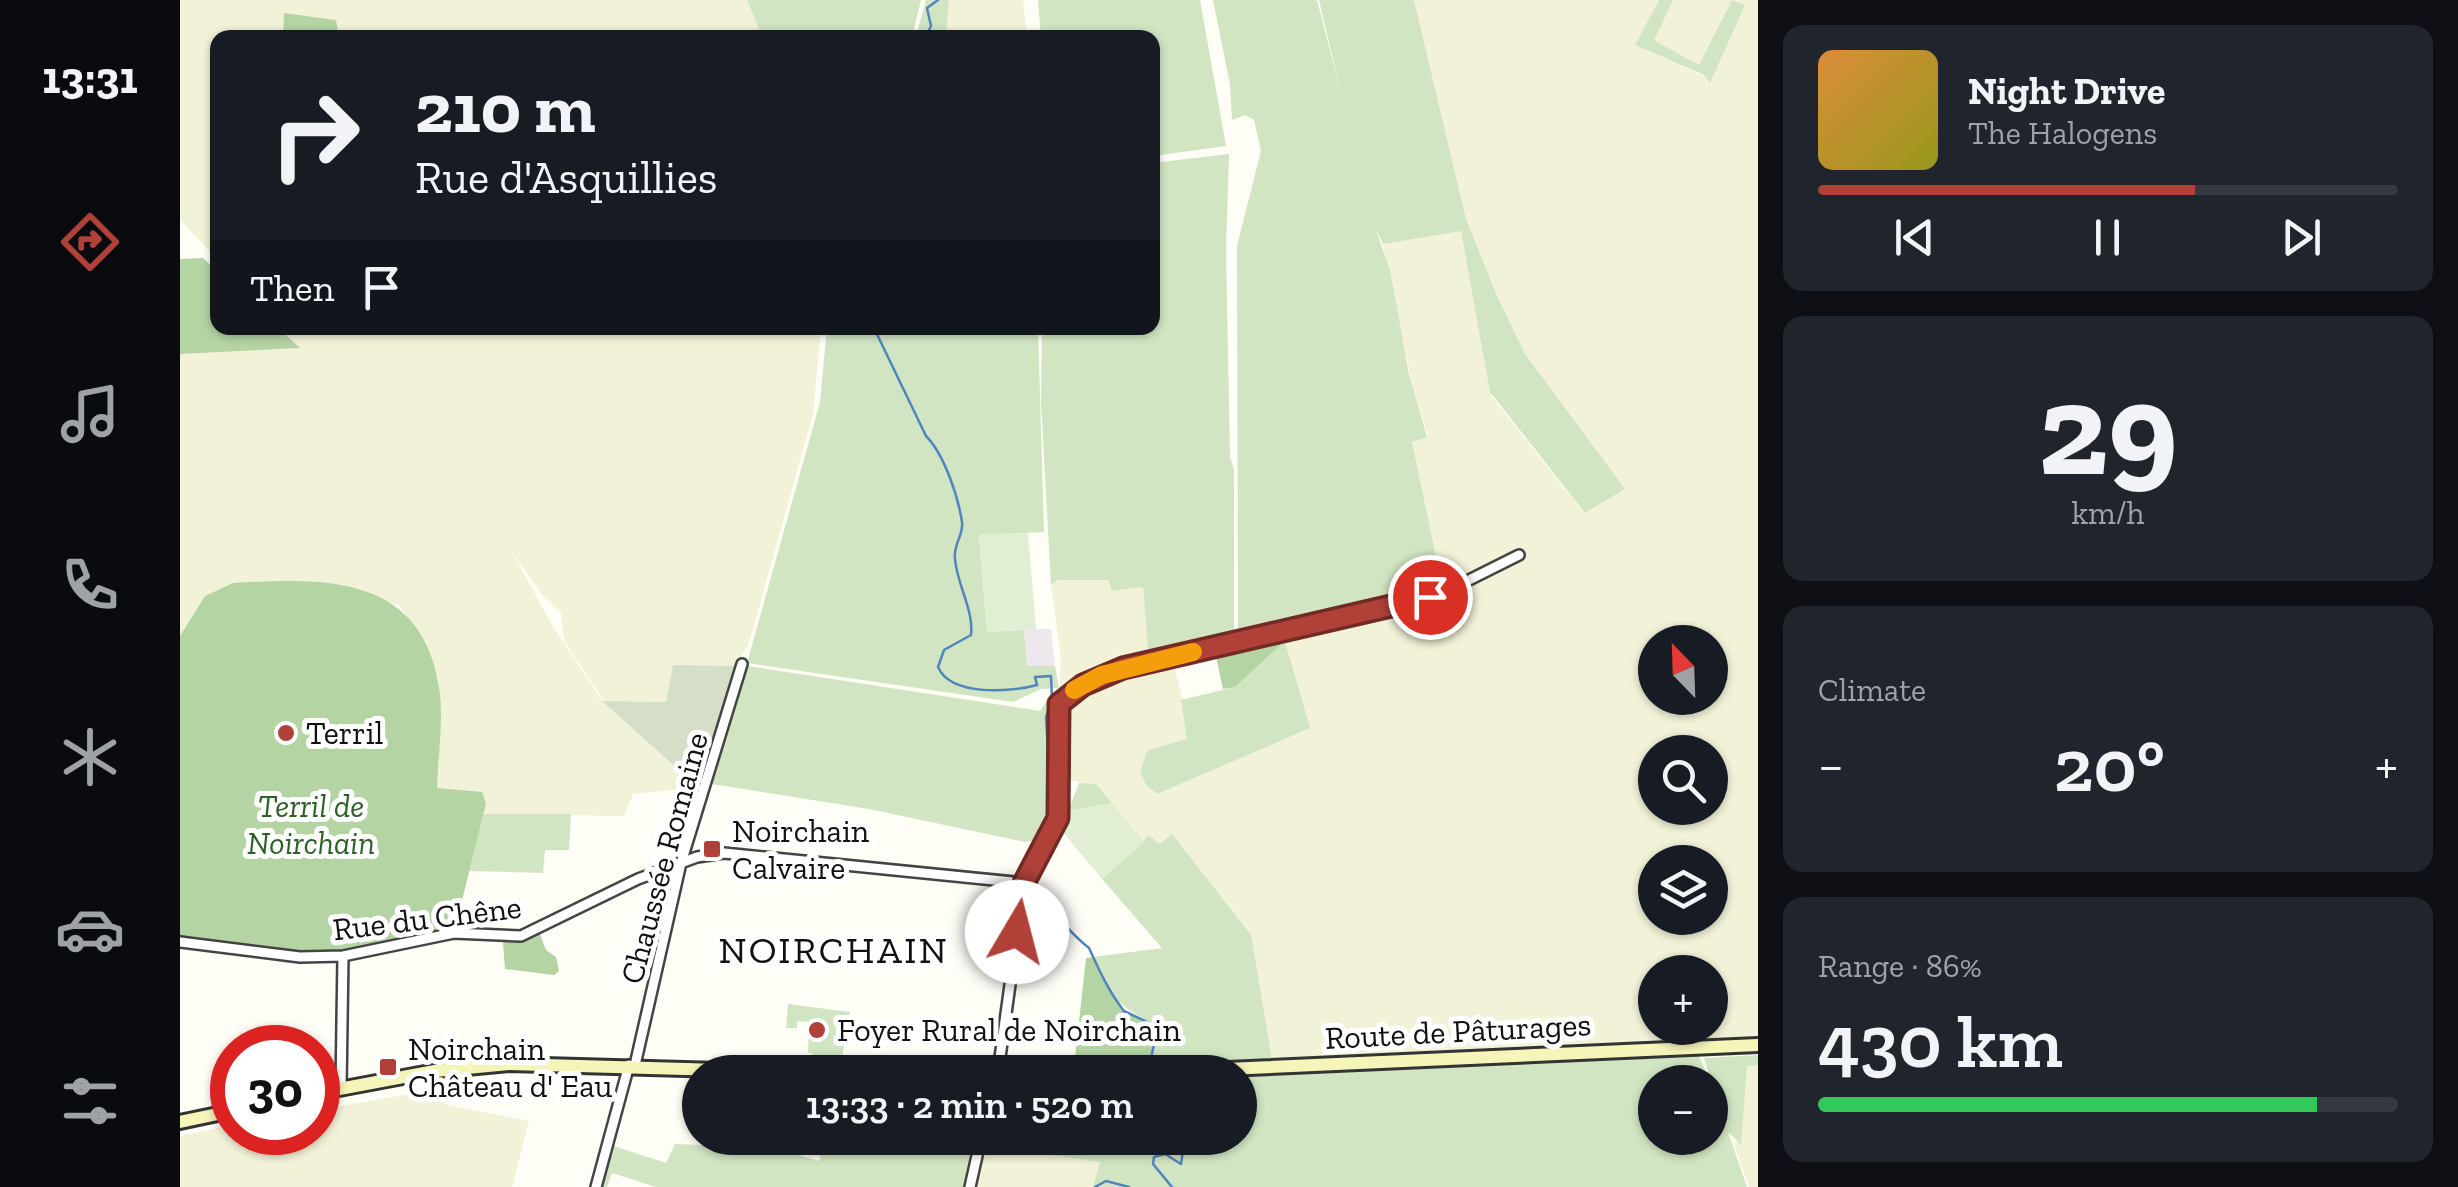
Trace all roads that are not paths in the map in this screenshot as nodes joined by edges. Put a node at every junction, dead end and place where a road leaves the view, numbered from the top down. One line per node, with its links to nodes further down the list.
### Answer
1 (1519, 555): 4 (street)
2 (742, 664): 3 (street, Chaussée Romaine)
3 (682, 863): 4 (street, Rue du Chêne); 6 (street, Rue du Chêne); 9 (street, Chaussée Romaine)
4 (1024, 883): 8 (street)
5 (180, 942): 6 (street, Rue du Chêne)
6 (344, 956): 12 (street)
7 (1758, 1044): 11 (main road, Route de Pâturages)
8 (1000, 1055)
9 (632, 1065): 10 (main road); 12 (main road); 16 (street, Chaussée Romaine)
10 (682, 1067)
11 (1257, 1067)
12 (341, 1088)
13 (210, 1115): 14 (main road)
14 (180, 1122)
15 (977, 1155): 17 (street)
16 (596, 1187)
17 (970, 1187)

